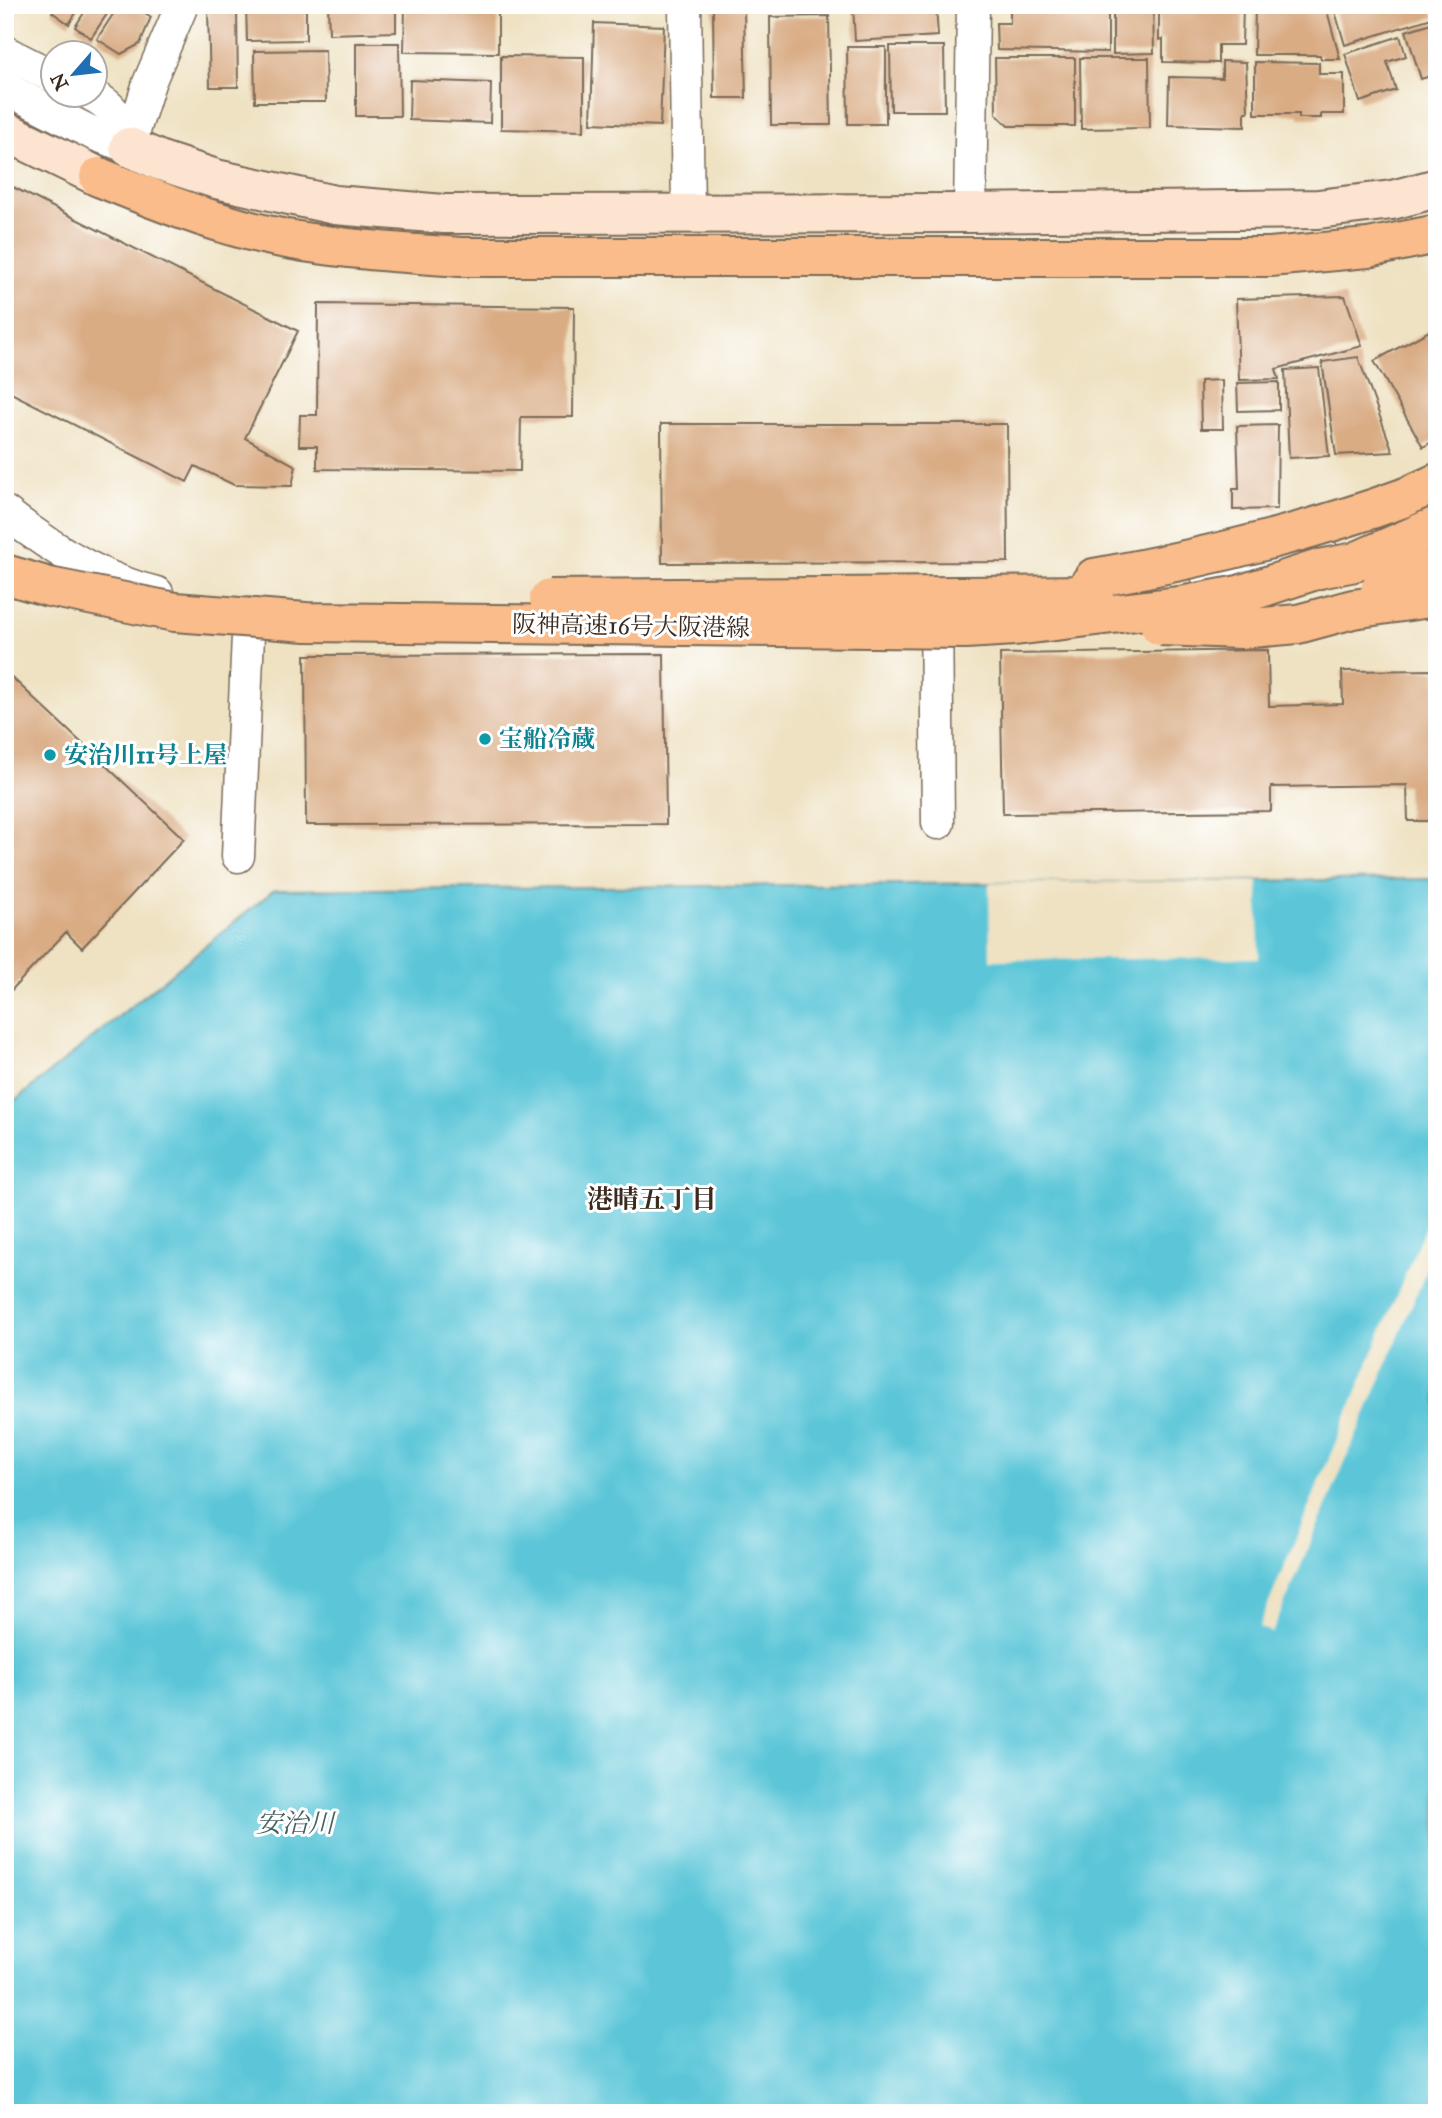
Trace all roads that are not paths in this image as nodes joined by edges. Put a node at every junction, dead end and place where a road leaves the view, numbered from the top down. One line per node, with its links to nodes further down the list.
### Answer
1 (182, 5): 9 (street)
2 (685, 5): 12 (street)
3 (973, 5): 13 (street)
4 (5, 52): 5 (street)
5 (38, 69)
6 (5, 88): 9 (street)
7 (108, 103): 9 (street)
8 (5, 131): 10 (street)
9 (129, 147): 12 (street)
10 (99, 177): 14 (highway)
11 (1437, 188): 13 (street)
12 (688, 212): 13 (street)
13 (970, 213)
14 (1437, 234)
15 (1437, 483): 27 (highway, bridge)
16 (5, 512): 26 (street)
17 (1437, 526): 25 (highway, 阪神高速16号大阪港線, bridge)
18 (1437, 549): 23 (highway, 阪神高速16号大阪港線, bridge)
19 (5, 554): 23 (highway, 阪神高速16号大阪港線, bridge)
20 (1437, 568): 25 (highway, bridge)
21 (5, 575): 27 (highway, 阪神高速16号大阪港線, bridge)
22 (1437, 597): 23 (highway, bridge)
23 (935, 601): 24 (street); 26 (street); 28 (street)
24 (1437, 603)
25 (1159, 608): 27 (highway, 阪神高速16号大阪港線, bridge)
26 (248, 614): 29 (street)
27 (630, 625)
28 (937, 823)
29 (238, 856)

